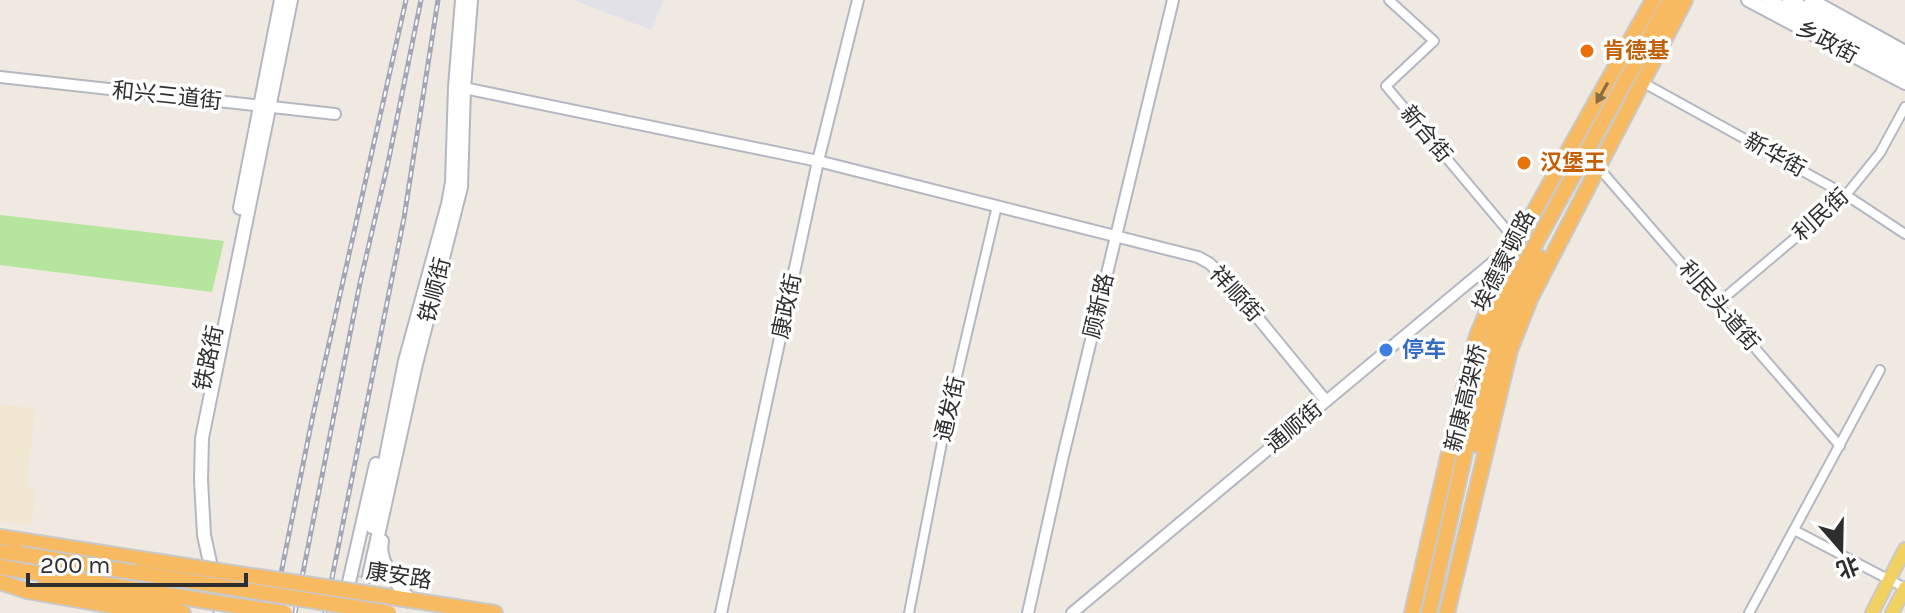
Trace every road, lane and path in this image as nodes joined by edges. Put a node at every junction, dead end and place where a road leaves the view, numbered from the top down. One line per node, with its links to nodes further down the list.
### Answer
1 (281, 0): 22 (main road)
2 (291, 0): 22 (main road)
3 (462, 0): 34 (main road, 铁顺街)
4 (471, 0): 21 (main road, 铁顺街)
5 (858, 0): 25 (street, 康政街)
6 (1173, 0): 30 (street, 顾新路)
7 (1389, 0): 31 (street, 新合街)
8 (1671, 0): 19 (highway); 65 (highway, 埃德蒙顿路)
9 (1685, 0): 19 (highway, 埃德蒙顿路)
10 (1748, 0): 20 (main road, 乡政街)
11 (1768, 0): 17 (main road)
12 (1789, 0): 16 (main road)
13 (1811, 0): 15 (main road, 乡政街)
14 (1652, 1): 31 (highway, 埃德蒙顿路, one-way to 31)
15 (1905, 52)
16 (1905, 61)
17 (1905, 72)
18 (0, 77): 22 (street, 和兴三道街)
19 (1640, 80): 26 (highway, 埃德蒙顿路); 27 (street, 新华街); 66 (highway, 新康高架桥)
20 (1905, 83)
21 (464, 88): 25 (street, 祥顺街); 34 (main road, 铁顺街)
22 (265, 106): 24 (street, 和兴三道街); 55 (main road, 铁路街)
23 (1905, 107): 27 (street, 利民街)
24 (335, 114)
25 (818, 161): 28 (street, 祥顺街); 59 (street, 康政街)
26 (1598, 167): 32 (street, 利民头道街); 67 (highway, 埃德蒙顿路)
27 (1846, 195): 29 (street, 新华街); 32 (street, 利民街)
28 (997, 206): 30 (street, 祥顺街); 60 (street, 通发街)
29 (1905, 234)
30 (1115, 237): 36 (street, 祥顺街); 61 (street, 顾新路)
31 (1517, 242): 33 (highway, 埃德蒙顿路); 36 (street, 通顺街)
32 (1717, 304): 37 (street, 利民头道街)
33 (1487, 315): 63 (highway, 埃德蒙顿路); 64 (highway, 埃德蒙顿路)
34 (411, 362): 44 (main road, 铁顺街); 49 (main road); 51 (main road)
35 (1880, 370): 37 (street)
36 (1326, 401): 62 (street, 通顺街)
37 (1840, 446): 38 (street)
38 (1794, 530): 45 (street); 68 (street)
39 (0, 537): 42 (highway)
40 (1905, 549): 45 (main road)
41 (0, 552): 50 (highway, bridge)
42 (141, 559): 48 (highway, bridge); 50 (highway, bridge)
43 (0, 567): 54 (highway); 56 (highway, bridge)
44 (365, 576)
45 (1889, 580): 47 (street); 69 (main road)
46 (0, 582): 52 (highway)
47 (1905, 588): 70 (main road)
48 (296, 591): 49 (highway, 康安路, bridge); 50 (highway, bridge); 57 (highway, bridge)
49 (347, 591): 51 (highway, 康安路, bridge)
50 (258, 592)
51 (410, 601): 58 (highway, 康安路)
52 (98, 608): 53 (highway)
53 (154, 613)
54 (183, 613)
55 (218, 613)
56 (285, 613)
57 (389, 613)
58 (495, 613)
59 (721, 613)
60 (909, 613)
61 (1028, 613)
62 (1072, 613)
63 (1412, 613)
64 (1421, 613)
65 (1429, 613)
66 (1438, 613)
67 (1447, 613)
68 (1749, 613)
69 (1872, 613)
70 (1892, 613)

